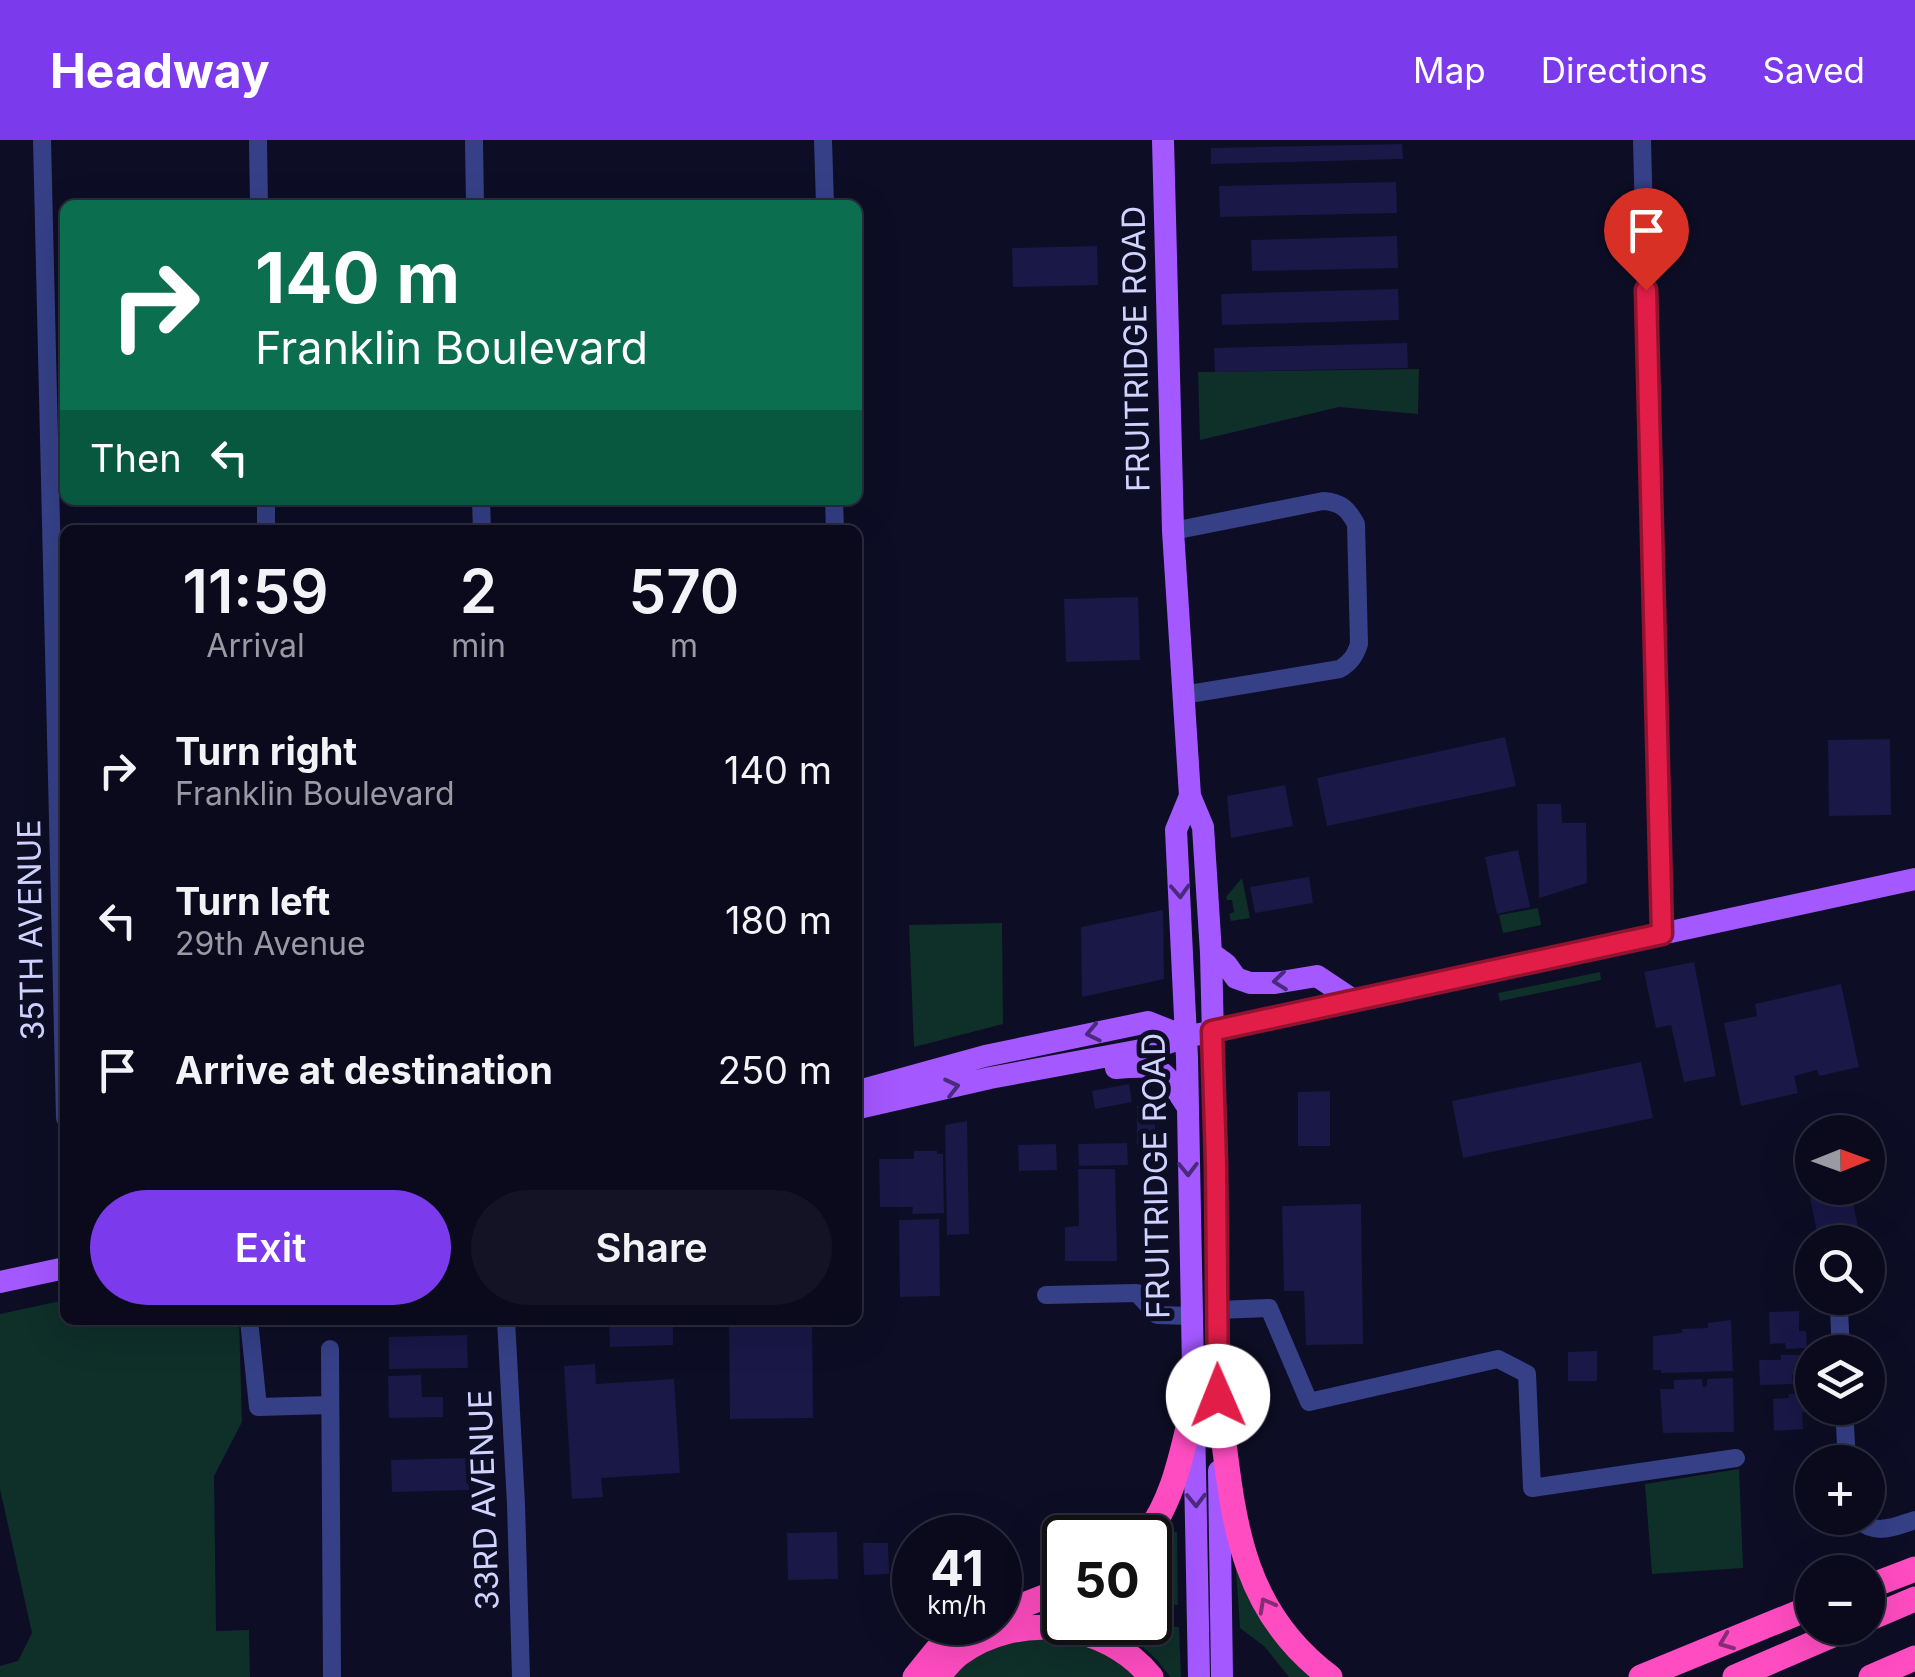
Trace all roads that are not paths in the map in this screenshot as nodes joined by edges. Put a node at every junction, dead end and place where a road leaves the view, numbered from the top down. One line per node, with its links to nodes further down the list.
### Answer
1 (42, 140): 14 (street, 35TH AVENUE)
2 (258, 140): 7 (street)
3 (474, 140): 8 (street)
4 (824, 140): 9 (street)
5 (1163, 140): 10 (main road, FRUITRIDGE ROAD)
6 (1642, 140): 15 (street)
7 (260, 200)
8 (475, 200)
9 (825, 200)
10 (1173, 531): 11 (main road, FRUITRIDGE ROAD); 11 (street)
11 (1183, 695): 12 (main road, FRUITRIDGE ROAD)
12 (1190, 796): 16 (main road, FRUITRIDGE ROAD); 19 (main road, FRUITRIDGE ROAD, one-way to 19)
13 (1915, 879): 15 (main road)
14 (60, 905)
15 (1662, 934): 17 (main road)
16 (1211, 953): 17 (main road, one-way to 16); 18 (main road, FRUITRIDGE ROAD)
17 (1352, 1000): 18 (main road)
18 (1212, 1031): 19 (main road); 27 (main road, FRUITRIDGE ROAD)
19 (1186, 1037): 20 (main road); 21 (main road, one-way to 21); 22 (main road, FRUITRIDGE ROAD)
20 (1058, 1064): 22 (main road); 23 (main road, one-way to 20)
21 (862, 1090)
22 (1188, 1106): 28 (main road, FRUITRIDGE ROAD, one-way to 28)
23 (862, 1107)
24 (60, 1269): 25 (main road)
25 (0, 1282)
26 (1046, 1295): 28 (street)
27 (1217, 1310): 32 (main road, FRUITRIDGE ROAD); 34 (street)
28 (1192, 1316): 32 (main road, FRUITRIDGE ROAD)
29 (250, 1325): 33 (street)
30 (506, 1325): 48 (street, 33RD AVENUE)
31 (330, 1349): 33 (street)
32 (1206, 1400): 35 (highway); 52 (main road, FRUITRIDGE ROAD, one-way to 52); 53 (main road, FRUITRIDGE ROAD); 54 (highway, one-way to 32)
33 (330, 1404): 47 (street)
34 (1736, 1458)
35 (1161, 1515)
36 (1915, 1520): 37 (street)
37 (1885, 1528)
38 (1915, 1569): 39 (highway)
39 (1885, 1580)
40 (1915, 1599): 41 (highway)
41 (1885, 1612)
42 (1795, 1614): 55 (highway, one-way to 55)
43 (945, 1645): 49 (highway)
44 (1809, 1645): 56 (highway)
45 (1915, 1658): 57 (highway)
46 (1915, 1672): 58 (highway)
47 (332, 1677)
48 (521, 1677)
49 (915, 1677)
50 (937, 1677): 51 (highway)
51 (1151, 1677)
52 (1199, 1677)
53 (1222, 1677)
54 (1330, 1677)
55 (1640, 1677)
56 (1735, 1677)
57 (1871, 1677)
58 (1906, 1677)

